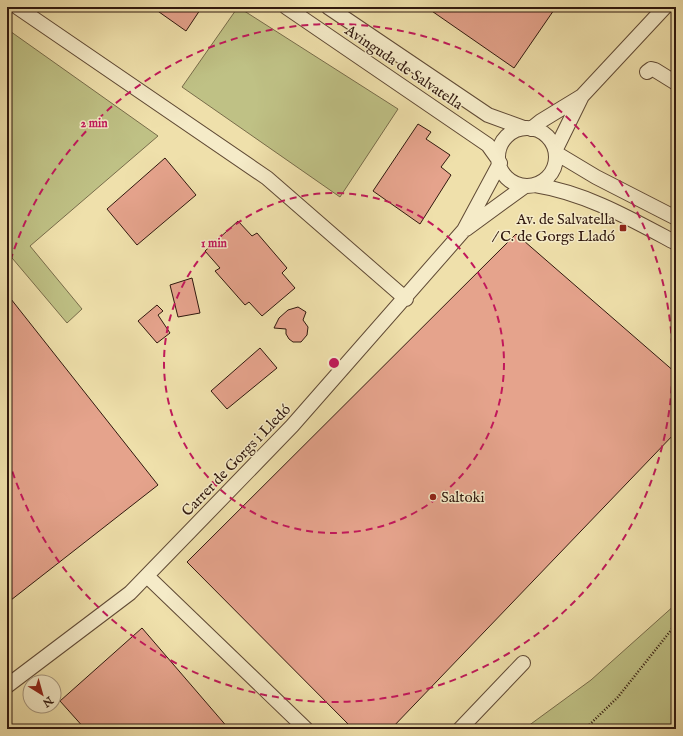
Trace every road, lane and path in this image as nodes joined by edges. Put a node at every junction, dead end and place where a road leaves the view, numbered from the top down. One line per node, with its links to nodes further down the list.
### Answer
1 (17, 7): 16 (street)
2 (286, 7): 11 (street, Avinguda de Salvatella)
3 (328, 7): 9 (street, Avinguda de Salvatella)
4 (676, 11): 5 (street)
5 (660, 12): 8 (street)
6 (647, 72): 7 (street)
7 (676, 82)
8 (582, 96): 9 (street); 10 (street)
9 (528, 129): 10 (street); 11 (street)
10 (556, 151): 12 (street); 13 (street)
11 (499, 161): 12 (street); 14 (street, Carrer de Gorgs i Lledó)
12 (530, 186): 14 (street, Carrer de Gorgs i Lledó); 15 (street)
13 (676, 218)
14 (464, 230): 16 (street, Carrer de Gorgs i Lledó)
15 (676, 243)
16 (406, 299): 17 (street, Carrer de Gorgs i Lledó)
17 (147, 576): 20 (street, Carrer de Gorgs i Lledó); 21 (street)
18 (676, 624): 23 (path)
19 (523, 664): 22 (street)
20 (7, 686)
21 (306, 729)
22 (460, 729)
23 (585, 729)

